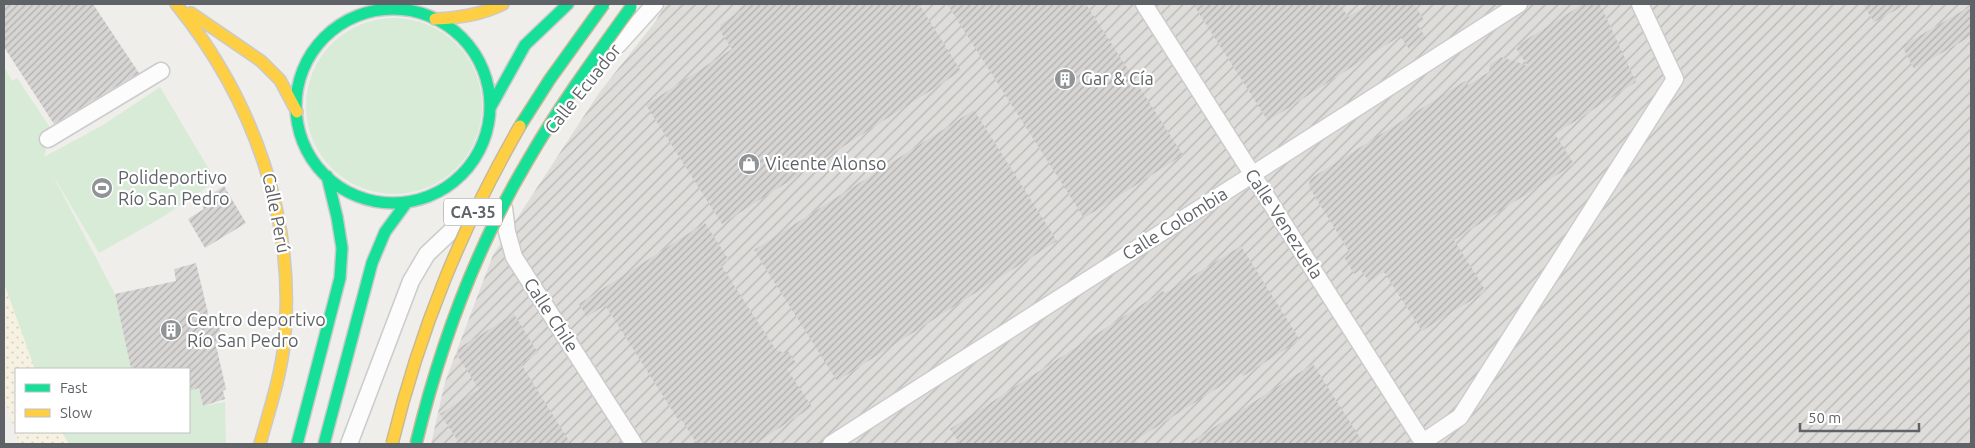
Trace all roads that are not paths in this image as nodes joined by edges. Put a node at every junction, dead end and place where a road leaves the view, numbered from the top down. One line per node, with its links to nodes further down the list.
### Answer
1 (177, 4): 15 (main road); 24 (main road, Calle Perú)
2 (503, 4): 12 (main road)
3 (568, 4): 14 (main road)
4 (604, 4): 28 (main road, CA-35, bridge)
5 (1144, 4): 18 (street, Calle Venezuela)
6 (1519, 4): 18 (street, Calle Colombia)
7 (1640, 4): 23 (street)
8 (350, 5): 11 (main road)
9 (631, 7): 29 (main road, CA-35, bridge)
10 (651, 7): 17 (street, Calle Ecuador)
11 (384, 10): 12 (main road); 15 (main road)
12 (435, 19): 14 (main road)
13 (161, 71): 16 (street)
14 (490, 108): 20 (main road)
15 (297, 112): 19 (main road)
16 (48, 139)
17 (512, 175): 21 (street); 22 (street, Calle Chile)
18 (1252, 175): 23 (street, Calle Venezuela); 31 (street, Calle Colombia)
19 (327, 176): 20 (main road); 25 (main road)
20 (407, 202): 26 (main road)
21 (445, 237): 22 (street); 27 (street)
22 (514, 257): 30 (street, Calle Chile)
23 (1423, 443)
24 (260, 444)
25 (297, 444)
26 (324, 444)
27 (350, 444)
28 (392, 444)
29 (416, 444)
30 (634, 444)
31 (831, 444)

